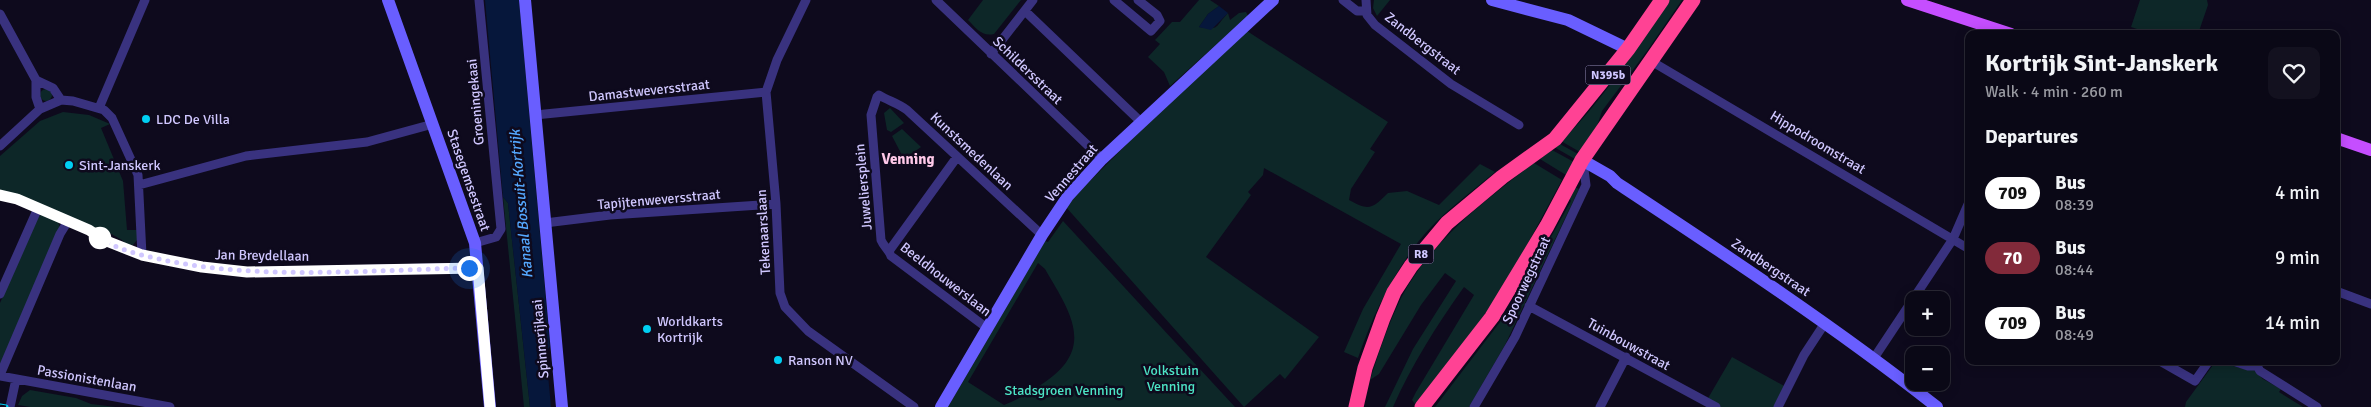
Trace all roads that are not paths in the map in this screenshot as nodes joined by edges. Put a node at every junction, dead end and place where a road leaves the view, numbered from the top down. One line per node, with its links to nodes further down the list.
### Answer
1 (144, 0): 28 (street)
2 (388, 0): 32 (street, Stasegemsestraat)
3 (479, 0): 50 (street, Groeningekaai)
4 (525, 0): 30 (street, Spinnerijkaai)
5 (806, 0): 25 (street, Tekenaarslaan)
6 (936, 0): 22 (street, Schildersstraat)
7 (1034, 0): 17 (street)
8 (1114, 0): 9 (street)
9 (1138, 0)
10 (1273, 0): 31 (street, Vennestraat)
11 (1343, 0): 18 (street, Zandbergstraat)
12 (1366, 0): 18 (street, Zandbergstraat)
13 (1492, 0): 21 (street)
14 (1662, 0): 21 (highway, N395b)
15 (1693, 0): 23 (highway)
16 (1907, 0): 20 (main road)
17 (1024, 11): 22 (street); 31 (street)
18 (1366, 11): 33 (street, Zandbergstraat)
19 (0, 14): 24 (street)
20 (1999, 30)
21 (1628, 49): 36 (highway, N395b)
22 (991, 54): 39 (street, Schildersstraat)
23 (1651, 61): 40 (highway); 49 (street, Hippodroomstraat)
24 (36, 80): 27 (street); 29 (street)
25 (766, 92): 30 (street, Damastweversstraat); 43 (street, Tekenaarslaan)
26 (879, 94): 38 (street, Kunstsmedenlaan); 52 (street, Juweliersplein)
27 (61, 100): 28 (street); 29 (street)
28 (99, 108): 41 (street)
29 (40, 109): 35 (street)
30 (535, 115): 47 (street, Spinnerijkaai)
31 (1141, 122): 39 (street, Vennestraat)
32 (433, 124): 41 (street); 50 (street, Stasegemsestraat)
33 (1519, 125)
34 (2340, 139): 37 (main road)
35 (0, 146)
36 (1548, 146): 74 (highway, R8)
37 (2371, 150)
38 (957, 157): 48 (street, Kunstsmedenlaan); 52 (street)
39 (1102, 159): 48 (street, Vennestraat)
40 (1582, 160): 58 (street, Spoorwegstraat); 59 (street, Zandbergstraat); 75 (highway)
41 (139, 185): 53 (street)
42 (0, 195): 44 (street, Jan Breydellaan)
43 (776, 204): 47 (street, Tapijtenweversstraat); 72 (street, Tekenaarslaan)
44 (38, 208): 46 (street, Jan Breydellaan); 56 (street)
45 (1965, 212): 49 (street)
46 (68, 221): 53 (street, Jan Breydellaan); 66 (street)
47 (545, 223): 71 (street, Spinnerijkaai)
48 (1042, 235): 60 (street, Vennestraat)
49 (1953, 240): 51 (street, Hippodroomstraat); 62 (street)
50 (475, 243): 54 (street, Stasegemsestraat)
51 (1965, 247)
52 (889, 251): 60 (street, Beeldhouwerslaan)
53 (142, 255): 54 (street, Jan Breydellaan)
54 (478, 268): 70 (street, Stasegemsestraat)
55 (2340, 292): 57 (street)
56 (0, 294)
57 (2371, 304)
58 (1529, 306): 61 (street, Tuinbouwstraat); 76 (street, Spoorwegstraat)
59 (1825, 323): 62 (street, Zandbergstraat); 79 (street)
60 (987, 328): 73 (street, Vennestraat)
61 (1626, 357): 77 (street); 78 (street, Tuinbouwstraat)
62 (1874, 358): 80 (street, Zandbergstraat)
63 (2167, 365): 64 (street)
64 (2206, 365)
65 (2258, 365): 81 (street)
66 (0, 375): 67 (street, Passionistenlaan)
67 (16, 380): 68 (street); 69 (street, Passionistenlaan)
68 (10, 407)
69 (170, 407)
70 (490, 407)
71 (562, 407)
72 (914, 407)
73 (941, 407)
74 (1356, 407)
75 (1422, 407)
76 (1474, 407)
77 (1600, 407)
78 (1716, 407)
79 (1778, 407)
80 (1937, 407)
81 (2318, 407)

